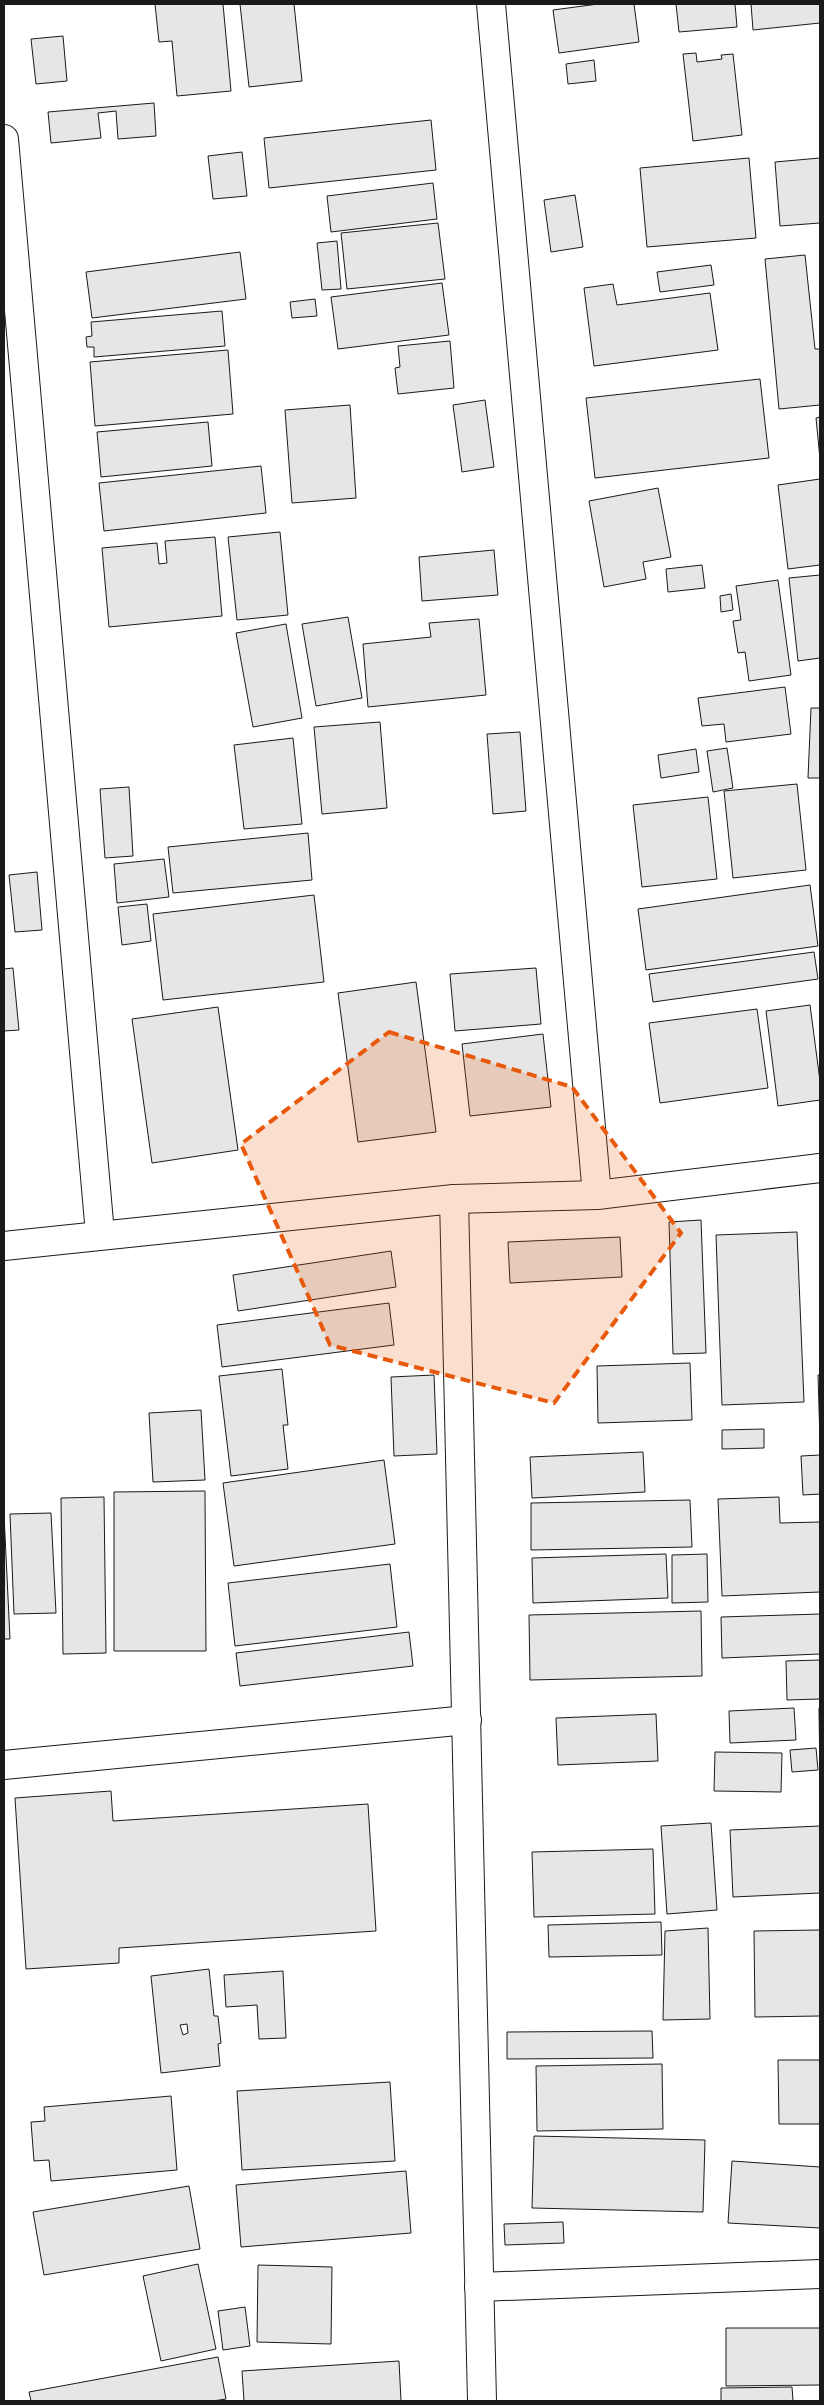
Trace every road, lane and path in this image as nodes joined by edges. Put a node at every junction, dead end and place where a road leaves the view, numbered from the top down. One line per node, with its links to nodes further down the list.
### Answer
1 (490, 4): 4 (street)
2 (4, 139): 6 (street)
3 (820, 1168): 4 (street)
4 (597, 1195): 5 (street)
5 (454, 1199): 6 (street); 8 (street)
6 (100, 1234): 7 (street)
7 (4, 1246)
8 (467, 1720): 9 (street); 11 (street)
9 (4, 1764)
10 (820, 2274): 11 (street)
11 (479, 2287): 12 (street)
12 (482, 2401)

